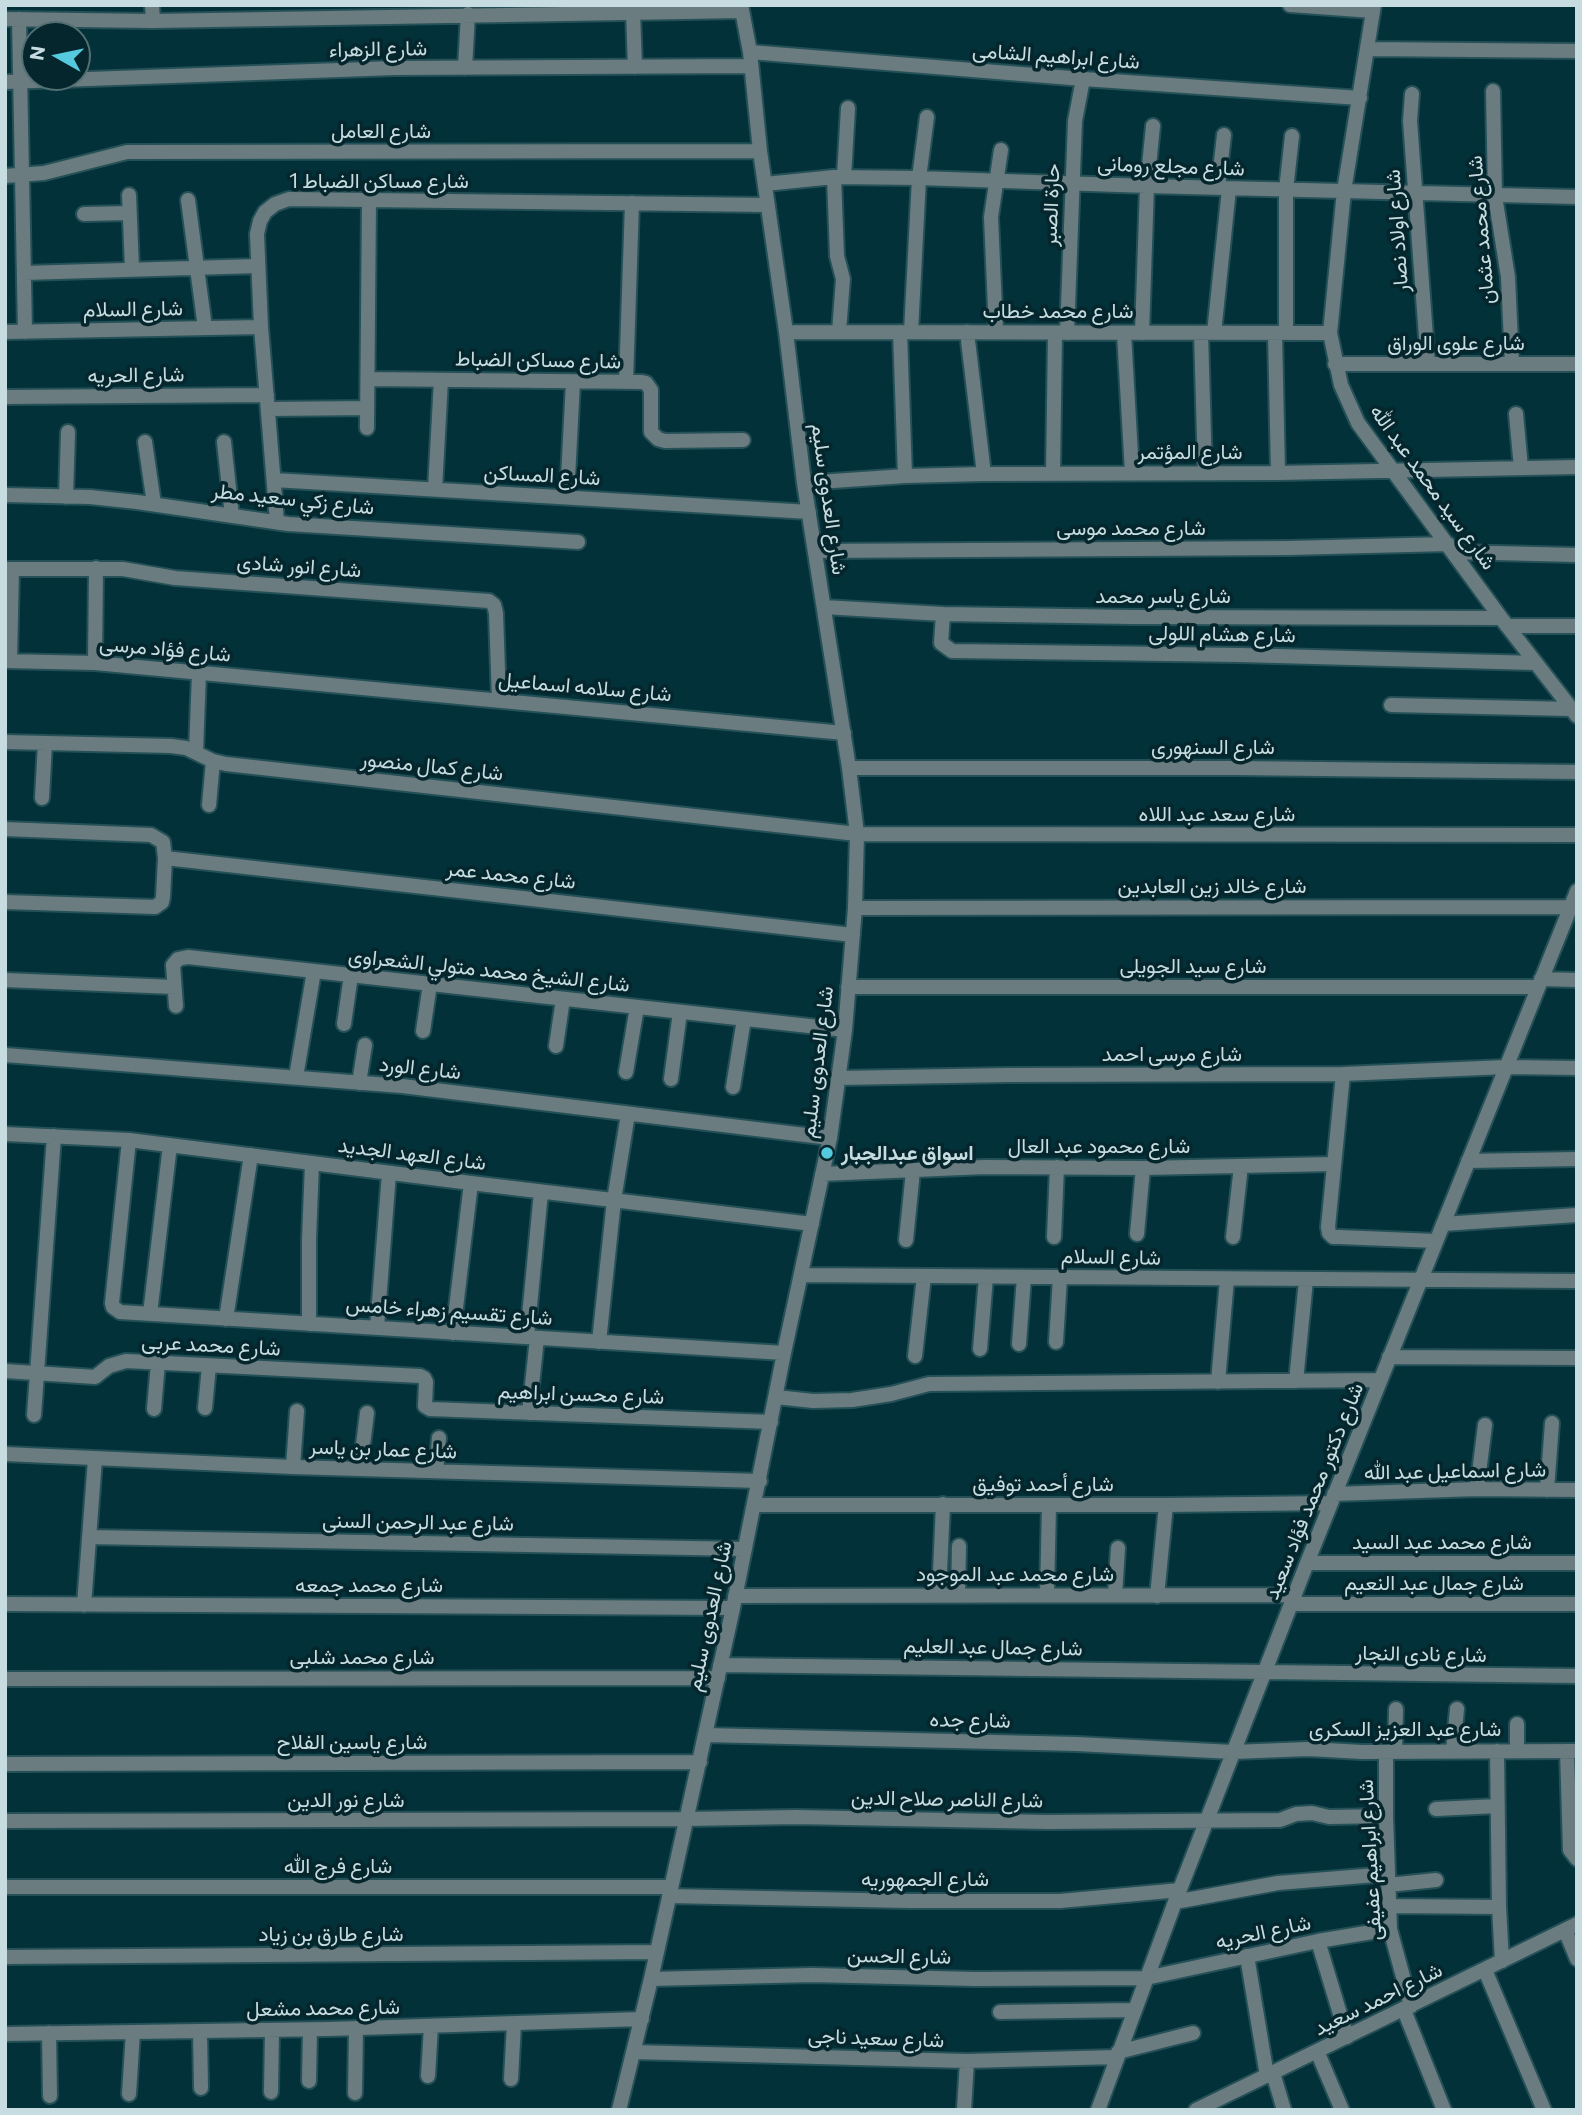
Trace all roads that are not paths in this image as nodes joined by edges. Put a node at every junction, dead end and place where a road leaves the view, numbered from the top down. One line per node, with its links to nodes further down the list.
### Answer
1 (152, 5): 9 (street)
2 (1290, 5): 4 (street)
3 (742, 8): 5 (street); 12 (street, شارع العدوى سليم)
4 (1374, 8): 10 (street, شارع سيد محمد عبد الله)
5 (639, 10): 7 (street); 13 (street)
6 (309, 11): 7 (street); 9 (street)
7 (475, 11): 14 (street)
8 (12, 19): 9 (street); 16 (street)
9 (153, 21)
10 (1367, 49): 11 (street); 19 (street, شارع سيد محمد عبد الله)
11 (1577, 51)
12 (751, 59): 13 (street, شارع الزهراء); 15 (street, شارع ابراهيم الشامى); 26 (street, شارع العدوى سليم)
13 (635, 67): 14 (street, شارع الزهراء)
14 (465, 68): 16 (street, شارع الزهراء)
15 (1083, 79): 19 (street, شارع ابراهيم الشامى); 33 (street, حارة الصبر)
16 (12, 82): 28 (street)
17 (1493, 92): 40 (street, شارع محمد عثمان)
18 (1412, 94): 38 (street, شارع اولاد نصار)
19 (1360, 98): 37 (street, شارع سيد محمد عبد الله)
20 (848, 108): 29 (street)
21 (927, 117): 30 (street)
22 (1153, 125): 34 (street)
23 (1224, 135): 35 (street)
24 (1292, 136): 36 (street)
25 (1001, 150): 31 (street)
26 (760, 152): 28 (street, شارع العامل); 32 (street, شارع العدوى سليم)
27 (5, 176): 28 (street, شارع العامل)
28 (22, 176): 51 (street)
29 (839, 177): 30 (street, شارع مجلع رومانى); 32 (street, شارع مجلع رومانى); 57 (street)
30 (919, 177): 31 (street, شارع مجلع رومانى); 58 (street)
31 (997, 181): 33 (street, شارع مجلع رومانى); 60 (street)
32 (765, 184): 45 (street, شارع العدوى سليم)
33 (1073, 184): 34 (street, شارع مجلع رومانى); 61 (street, حارة الصبر)
34 (1147, 186): 35 (street, شارع مجلع رومانى); 63 (street)
35 (1223, 188): 36 (street, شارع مجلع رومانى); 64 (street)
36 (1286, 190): 37 (street, شارع مجلع رومانى); 65 (street)
37 (1344, 191): 38 (street, شارع مجلع رومانى); 66 (street, شارع سيد محمد عبد الله)
38 (1415, 194): 40 (street, شارع مجلع رومانى); 67 (street, شارع اولاد نصار)
39 (129, 195): 46 (street)
40 (1495, 196): 41 (street, شارع مجلع رومانى); 68 (street, شارع محمد عثمان)
41 (1577, 197)
42 (188, 200): 49 (street)
43 (369, 200): 44 (street, شارع مساكن الضباط 1); 48 (street, شارع مساكن الضباط 1); 71 (street)
44 (632, 204): 45 (street, شارع مساكن الضباط 1); 74 (street)
45 (768, 205): 56 (street, شارع العدوى سليم)
46 (130, 213): 47 (street); 50 (street)
47 (84, 214)
48 (258, 266): 49 (street); 52 (street, شارع مساكن الضباط 1)
49 (198, 267): 50 (street); 53 (street)
50 (132, 269): 51 (street)
51 (24, 273): 55 (street)
52 (261, 327): 53 (street, شارع السلام); 76 (street, شارع مساكن الضباط 1)
53 (205, 328): 55 (street, شارع السلام)
54 (5, 332): 55 (street, شارع السلام)
55 (25, 332)
56 (786, 332): 57 (street, شارع محمد خطاب); 94 (street, شارع العدوى سليم)
57 (839, 332): 58 (street, شارع محمد خطاب)
58 (906, 332): 59 (street, شارع محمد خطاب); 92 (street)
59 (967, 332): 60 (street, شارع محمد خطاب); 91 (street)
60 (996, 332): 61 (street, شارع محمد خطاب)
61 (1061, 332): 62 (street, شارع محمد خطاب); 88 (street, حارة الصبر)
62 (1124, 333): 63 (street, شارع محمد خطاب); 89 (street)
63 (1142, 333): 64 (street, شارع محمد خطاب)
64 (1208, 333): 65 (street, شارع محمد خطاب); 87 (street)
65 (1280, 333): 66 (street, شارع محمد خطاب); 90 (street)
66 (1330, 333): 70 (street, شارع سيد محمد عبد الله)
67 (1428, 364): 68 (street, شارع علوى الوراق); 70 (street, شارع علوى الوراق)
68 (1512, 364): 69 (street, شارع علوى الوراق)
69 (1577, 364)
70 (1335, 365): 86 (street, شارع سيد محمد عبد الله)
71 (368, 379): 72 (street, شارع مساكن الضباط); 77 (street)
72 (441, 380): 73 (street, شارع مساكن الضباط); 95 (street)
73 (573, 382): 74 (street, شارع مساكن الضباط); 98 (street)
74 (626, 382): 81 (street, شارع مساكن الضباط)
75 (5, 397): 76 (street, شارع الحريه)
76 (267, 402): 77 (street, شارع الحريه); 93 (street, شارع مساكن الضباط 1)
77 (367, 408): 79 (street)
78 (1516, 414): 85 (street)
79 (368, 428)
80 (68, 432): 97 (street)
81 (743, 440)
82 (145, 442): 99 (street)
83 (224, 442): 101 (street)
84 (1577, 467): 85 (street, شارع المؤتمر)
85 (1521, 468): 86 (street, شارع المؤتمر)
86 (1393, 471): 90 (street, شارع المؤتمر); 104 (street, شارع سيد محمد عبد الله)
87 (1205, 472): 89 (street, شارع المؤتمر); 90 (street, شارع المؤتمر)
88 (1053, 473): 89 (street, شارع المؤتمر); 91 (street, شارع المؤتمر)
89 (1132, 473)
90 (1279, 473)
91 (984, 474): 92 (street, شارع المؤتمر)
92 (905, 476): 94 (street, شارع المؤتمر)
93 (274, 480): 95 (street, شارع المساكن); 102 (street, شارع مساكن الضباط 1)
94 (804, 483): 100 (street, شارع العدوى سليم)
95 (435, 489): 98 (street, شارع المساكن)
96 (5, 495): 97 (street, شارع زكي سعيد مطر)
97 (66, 496): 99 (street, شارع زكي سعيد مطر)
98 (567, 498): 100 (street, شارع المساكن)
99 (154, 504): 101 (street, شارع زكي سعيد مطر)
100 (809, 512): 105 (street, شارع العدوى سليم)
101 (232, 516): 102 (street, شارع زكي سعيد مطر)
102 (277, 522): 103 (street, شارع زكي سعيد مطر)
103 (578, 542)
104 (1451, 548): 105 (street, شارع محمد موسى); 106 (street, شارع محمد موسى); 111 (street, شارع سيد محمد عبد الله)
105 (815, 551): 109 (street, شارع العدوى سليم)
106 (1577, 555)
107 (96, 568): 108 (street, شارع انور شادى); 114 (street); 118 (street, شارع انور شادى)
108 (9, 569): 113 (street)
109 (824, 607): 110 (street, شارع ياسر محمد); 121 (street, شارع العدوى سليم)
110 (943, 614): 111 (street, شارع ياسر محمد); 115 (street, شارع هشام اللولى)
111 (1504, 622): 112 (street, شارع ياسر محمد); 115 (street, شارع سيد محمد عبد الله)
112 (1577, 626)
113 (8, 661): 114 (street, شارع فؤاد مرسى)
114 (95, 663): 116 (street, شارع فؤاد مرسى)
115 (1535, 663): 120 (street, شارع سيد محمد عبد الله)
116 (199, 673): 117 (street, شارع فؤاد مرسى); 124 (street)
117 (322, 684): 118 (street, شارع سلامه اسماعيل)
118 (499, 700): 121 (street, شارع سلامه اسماعيل)
119 (1391, 705): 120 (street)
120 (1573, 712)
121 (844, 733): 126 (street, شارع العدوى سليم)
122 (5, 742): 123 (street, شارع كمال منصور)
123 (45, 743): 124 (street, شارع كمال منصور); 128 (street)
124 (196, 752): 125 (street, شارع كمال منصور)
125 (212, 761): 129 (street); 131 (street, شارع كمال منصور)
126 (849, 768): 127 (street, شارع السنهورى); 131 (street, شارع العدوى سليم)
127 (1577, 772)
128 (42, 798)
129 (209, 805)
130 (5, 829): 133 (street)
131 (857, 834): 132 (street, شارع سعد عبد اللاه); 136 (street, شارع العدوى سليم)
132 (1577, 835)
133 (165, 858): 135 (street); 137 (street, شارع محمد عمر)
134 (1574, 900): 136 (street, شارع خالد زين العابدين); 142 (street, شارع دكتور محمد فؤاد سعيد)
135 (5, 902)
136 (855, 908): 137 (street, شارع العدوى سليم)
137 (853, 935): 145 (street, شارع العدوى سليم)
138 (314, 971): 139 (street, شارع الشيخ محمد متولي الشعراوى); 144 (street, شارع الشيخ محمد متولي الشعراوى); 161 (street)
139 (351, 975): 143 (street, شارع الشيخ محمد متولي الشعراوى); 151 (street)
140 (5, 980): 144 (street)
141 (1577, 980): 142 (street, شارع سيد الجويلى)
142 (1540, 983): 145 (street, شارع سيد الجويلى); 157 (street, شارع دكتور محمد فؤاد سعيد)
143 (430, 984): 146 (street, شارع الشيخ محمد متولي الشعراوى); 153 (street)
144 (174, 987): 147 (street, شارع الشيخ محمد متولي الشعراوى)
145 (848, 987): 152 (street, شارع العدوى سليم)
146 (563, 999): 148 (street, شارع الشيخ محمد متولي الشعراوى); 155 (street)
147 (176, 1006)
148 (637, 1007): 149 (street, شارع الشيخ محمد متولي الشعراوى); 159 (street)
149 (680, 1012): 150 (street, شارع الشيخ محمد متولي الشعراوى); 163 (street)
150 (744, 1019): 152 (street, شارع الشيخ محمد متولي الشعراوى); 165 (street)
151 (344, 1024)
152 (845, 1030): 162 (street, شارع العدوى سليم)
153 (423, 1031)
154 (365, 1045): 164 (street)
155 (556, 1046)
156 (5, 1055): 161 (street, شارع الورد)
157 (1506, 1067): 158 (street, شارع مرسى احمد); 160 (street, شارع مرسى احمد); 174 (street, شارع دكتور محمد فؤاد سعيد)
158 (1577, 1068)
159 (626, 1072)
160 (1343, 1074): 162 (street, شارع مرسى احمد); 176 (street)
161 (296, 1077): 164 (street, شارع الورد)
162 (838, 1078): 169 (street, شارع العدوى سليم)
163 (671, 1079)
164 (359, 1083): 166 (street, شارع الورد)
165 (733, 1087)
166 (628, 1114): 169 (street, شارع الورد); 185 (street)
167 (5, 1134): 168 (street, شارع العهد الجديد)
168 (54, 1136): 170 (street, شارع العهد الجديد); 220 (street)
169 (830, 1138): 182 (street, شارع العدوى سليم)
170 (129, 1140): 171 (street, شارع العهد الجديد); 203 (street, شارع تقسيم زهراء خامس)
171 (170, 1145): 172 (street, شارع العهد الجديد); 203 (street)
172 (251, 1155): 175 (street, شارع العهد الجديد); 204 (street)
173 (1577, 1158): 174 (street)
174 (1468, 1161): 188 (street, شارع دكتور محمد فؤاد سعيد)
175 (312, 1163): 181 (street, شارع العهد الجديد); 205 (street)
176 (1334, 1164): 177 (street, شارع محمود عبد العال); 193 (street)
177 (1241, 1166): 179 (street, شارع محمود عبد العال); 191 (street)
178 (1057, 1167): 179 (street, شارع محمود عبد العال); 180 (street, شارع محمود عبد العال); 190 (street)
179 (1143, 1168): 189 (street)
180 (913, 1171): 182 (street, شارع محمود عبد العال); 192 (street)
181 (389, 1173): 183 (street, شارع العهد الجديد); 206 (street)
182 (822, 1174): 187 (street, شارع العدوى سليم)
183 (471, 1183): 184 (street, شارع العهد الجديد); 207 (street)
184 (541, 1192): 185 (street, شارع العهد الجديد); 208 (street)
185 (614, 1200): 187 (street, شارع العهد الجديد); 209 (street)
186 (1577, 1215): 188 (street)
187 (812, 1224): 194 (street, شارع العدوى سليم)
188 (1443, 1224): 193 (street, شارع دكتور محمد فؤاد سعيد)
189 (1137, 1234)
190 (1054, 1237)
191 (1233, 1237)
192 (906, 1240)
193 (1436, 1241): 201 (street, شارع دكتور محمد فؤاد سعيد)
194 (801, 1275): 195 (street, شارع السلام); 213 (street, شارع العدوى سليم)
195 (924, 1276): 196 (street, شارع السلام); 214 (street)
196 (986, 1277): 197 (street, شارع السلام); 212 (street)
197 (1024, 1277): 198 (street, شارع السلام); 211 (street)
198 (1060, 1277): 199 (street, شارع السلام); 210 (street)
199 (1227, 1279): 200 (street, شارع السلام); 224 (street)
200 (1306, 1280): 201 (street, شارع السلام); 223 (street)
201 (1420, 1281): 202 (street, شارع السلام); 215 (street, شارع دكتور محمد فؤاد سعيد)
202 (1577, 1281)
203 (150, 1314): 204 (street, شارع تقسيم زهراء خامس)
204 (226, 1318): 205 (street, شارع تقسيم زهراء خامس)
205 (309, 1324): 206 (street, شارع تقسيم زهراء خامس)
206 (377, 1328): 207 (street, شارع تقسيم زهراء خامس)
207 (453, 1333): 208 (street, شارع تقسيم زهراء خامس)
208 (532, 1338): 209 (street, شارع تقسيم زهراء خامس); 230 (street)
209 (599, 1342): 213 (street, شارع تقسيم زهراء خامس)
210 (1056, 1342)
211 (1019, 1344)
212 (980, 1349)
213 (784, 1353): 225 (street, شارع العدوى سليم)
214 (915, 1356)
215 (1389, 1357): 216 (street); 222 (street, شارع دكتور محمد فؤاد سعيد)
216 (1577, 1358)
217 (158, 1363): 218 (street, شارع محمد عربى); 220 (street, شارع محمد عربى); 227 (street)
218 (209, 1366): 221 (street, شارع محمد عربى); 226 (street)
219 (5, 1371): 220 (street, شارع محمد عربى)
220 (38, 1373): 231 (street)
221 (418, 1377): 230 (street, شارع محسن ابراهيم)
222 (1380, 1380): 223 (street); 245 (street, شارع دكتور محمد فؤاد سعيد)
223 (1296, 1381): 224 (street)
224 (1218, 1382): 225 (street)
225 (776, 1397): 232 (street, شارع العدوى سليم)
226 (205, 1408)
227 (154, 1409)
228 (297, 1411): 238 (street)
229 (367, 1413): 239 (street)
230 (529, 1413): 232 (street, شارع محسن ابراهيم)
231 (34, 1415)
232 (771, 1422): 241 (street, شارع العدوى سليم)
233 (1552, 1423): 243 (street)
234 (1485, 1425): 242 (street)
235 (439, 1438): 240 (street)
236 (5, 1454): 237 (street, شارع عمار بن ياسر)
237 (95, 1459): 238 (street, شارع عمار بن ياسر); 250 (street)
238 (293, 1467): 239 (street, شارع عمار بن ياسر)
239 (360, 1469): 240 (street, شارع عمار بن ياسر)
240 (436, 1471): 241 (street, شارع عمار بن ياسر)
241 (760, 1481): 247 (street, شارع العدوى سليم)
242 (1477, 1489): 243 (street, شارع اسماعيل عبد الله); 245 (street, شارع اسماعيل عبد الله)
243 (1547, 1490): 244 (street, شارع اسماعيل عبد الله)
244 (1577, 1490)
245 (1332, 1499): 249 (street, شارع أحمد توفيق); 254 (street, شارع دكتور محمد فؤاد سعيد)
246 (943, 1504): 247 (street, شارع أحمد توفيق); 248 (street, شارع أحمد توفيق); 256 (street)
247 (755, 1505): 253 (street, شارع العدوى سليم)
248 (1049, 1505): 249 (street, شارع أحمد توفيق); 258 (street)
249 (1166, 1505): 260 (street)
250 (89, 1537): 253 (street, شارع عبد الرحمن السنى); 265 (street)
251 (959, 1546): 257 (street)
252 (1118, 1548): 259 (street)
253 (745, 1549): 262 (street, شارع العدوى سليم)
254 (1307, 1563): 255 (street, شارع محمد عبد السيد); 261 (street, شارع دكتور محمد فؤاد سعيد)
255 (1577, 1563)
256 (939, 1595): 257 (street, شارع محمد عبد الموجود); 262 (street, شارع محمد عبد الموجود)
257 (958, 1595): 258 (street, شارع محمد عبد الموجود)
258 (1047, 1595): 259 (street, شارع محمد عبد الموجود)
259 (1115, 1595): 260 (street, شارع محمد عبد الموجود)
260 (1157, 1596): 261 (street, شارع محمد عبد الموجود)
261 (1293, 1599): 264 (street, شارع جمال عبد النعيم); 267 (street, شارع دكتور محمد فؤاد سعيد)
262 (734, 1602): 265 (street, شارع محمد جمعه); 266 (street, شارع العدوى سليم)
263 (5, 1604): 265 (street, شارع محمد جمعه)
264 (1577, 1604)
265 (85, 1605)
266 (719, 1672): 267 (street, شارع جمال عبد العليم); 269 (street, شارع محمد شلبى); 273 (street, شارع العدوى سليم)
267 (1264, 1673): 268 (street, شارع نادى النجار); 278 (street, شارع دكتور محمد فؤاد سعيد)
268 (1577, 1676)
269 (5, 1679)
270 (1396, 1709): 279 (street, شارع ابراهيم عفيفى)
271 (1457, 1709): 274 (street)
272 (1517, 1724): 276 (street)
273 (705, 1735): 278 (street, شارع جده); 280 (street, شارع العدوى سليم)
274 (1453, 1751): 275 (street, شارع عبد العزيز السكرى); 279 (street, شارع عبد العزيز السكرى)
275 (1497, 1751): 276 (street, شارع عبد العزيز السكرى); 282 (street)
276 (1517, 1751): 277 (street, شارع عبد العزيز السكرى)
277 (1572, 1751): 288 (street)
278 (1233, 1752): 279 (street, شارع عبد العزيز السكرى); 287 (street, شارع دكتور محمد فؤاد سعيد)
279 (1390, 1752): 284 (street, شارع ابراهيم عفيفى)
280 (700, 1762): 281 (street, شارع ياسين الفلاح); 285 (street, شارع العدوى سليم)
281 (5, 1764)
282 (1497, 1806): 283 (street); 295 (street)
283 (1436, 1809)
284 (1386, 1816): 287 (street, شارع الناصر صلاح الدين); 289 (street, شارع ابراهيم عفيفى)
285 (687, 1819): 286 (street, شارع نور الدين); 287 (street, شارع الناصر صلاح الدين); 292 (street, شارع العدوى سليم)
286 (5, 1821)
287 (1207, 1821): 293 (street, شارع دكتور محمد فؤاد سعيد)
288 (1577, 1859)
289 (1388, 1880): 290 (street, شارع الجمهوريه); 293 (street, شارع الجمهوريه); 294 (street, شارع ابراهيم عفيفى)
290 (1436, 1880)
291 (5, 1887): 292 (street, شارع فرج الله)
292 (670, 1892): 293 (street, شارع الجمهوريه); 299 (street, شارع العدوى سليم)
293 (1177, 1896): 305 (street, شارع دكتور محمد فؤاد سعيد)
294 (1389, 1906): 295 (street); 297 (street, شارع ابراهيم عفيفى)
295 (1499, 1907): 303 (street)
296 (1571, 1927): 302 (street); 303 (street, شارع احمد سعيد)
297 (1390, 1929): 298 (street, شارع الحريه); 307 (street, شارع ابراهيم عفيفى)
298 (1318, 1941): 300 (street, شارع الحريه); 321 (street)
299 (657, 1952): 301 (street, شارع طارق بن زياد); 306 (street, شارع العدوى سليم)
300 (1247, 1956): 305 (street, شارع الحريه); 326 (street)
301 (5, 1957)
302 (1577, 1959)
303 (1502, 1961): 304 (street, شارع احمد سعيد)
304 (1485, 1970): 307 (street, شارع احمد سعيد); 342 (street)
305 (1146, 1978): 306 (street, شارع الحسن); 308 (street, شارع دكتور محمد فؤاد سعيد)
306 (651, 1979): 310 (street, شارع العدوى سليم)
307 (1407, 2008): 321 (street, شارع احمد سعيد); 341 (street, شارع ابراهيم عفيفى)
308 (1134, 2010): 309 (street); 324 (street, شارع دكتور محمد فؤاد سعيد)
309 (1000, 2012)
310 (642, 2019): 311 (street, شارع محمد مشعل); 323 (street, شارع العدوى سليم)
311 (514, 2024): 312 (street, شارع محمد مشعل); 328 (street)
312 (431, 2026): 313 (street, شارع محمد مشعل); 327 (street)
313 (356, 2028): 315 (street, شارع محمد مشعل); 332 (street)
314 (272, 2030): 315 (street, شارع محمد مشعل); 316 (street, شارع محمد مشعل); 331 (street)
315 (310, 2030): 329 (street)
316 (200, 2031): 317 (street, شارع محمد مشعل); 330 (street)
317 (133, 2032): 318 (street, شارع محمد مشعل); 333 (street)
318 (50, 2033): 320 (street, شارع محمد مشعل); 334 (street)
319 (1193, 2033): 324 (street, شارع سعيد ناجى)
320 (5, 2034)
321 (1347, 2037): 322 (street, شارع احمد سعيد)
322 (1317, 2051): 326 (street, شارع احمد سعيد); 340 (street)
323 (634, 2052): 325 (street, شارع سعيد ناجى); 336 (street, شارع العدوى سليم)
324 (1118, 2055): 325 (street, شارع سعيد ناجى); 338 (street, شارع دكتور محمد فؤاد سعيد)
325 (967, 2061): 337 (street)
326 (1270, 2074): 335 (street, شارع احمد سعيد); 339 (street)
327 (428, 2076)
328 (511, 2079)
329 (309, 2081)
330 (201, 2088)
331 (271, 2092)
332 (355, 2093)
333 (129, 2094)
334 (50, 2096)
335 (1204, 2108)
336 (619, 2110)
337 (964, 2110)
338 (1098, 2110)
339 (1284, 2110)
340 (1342, 2110)
341 (1444, 2110)
342 (1544, 2110)

